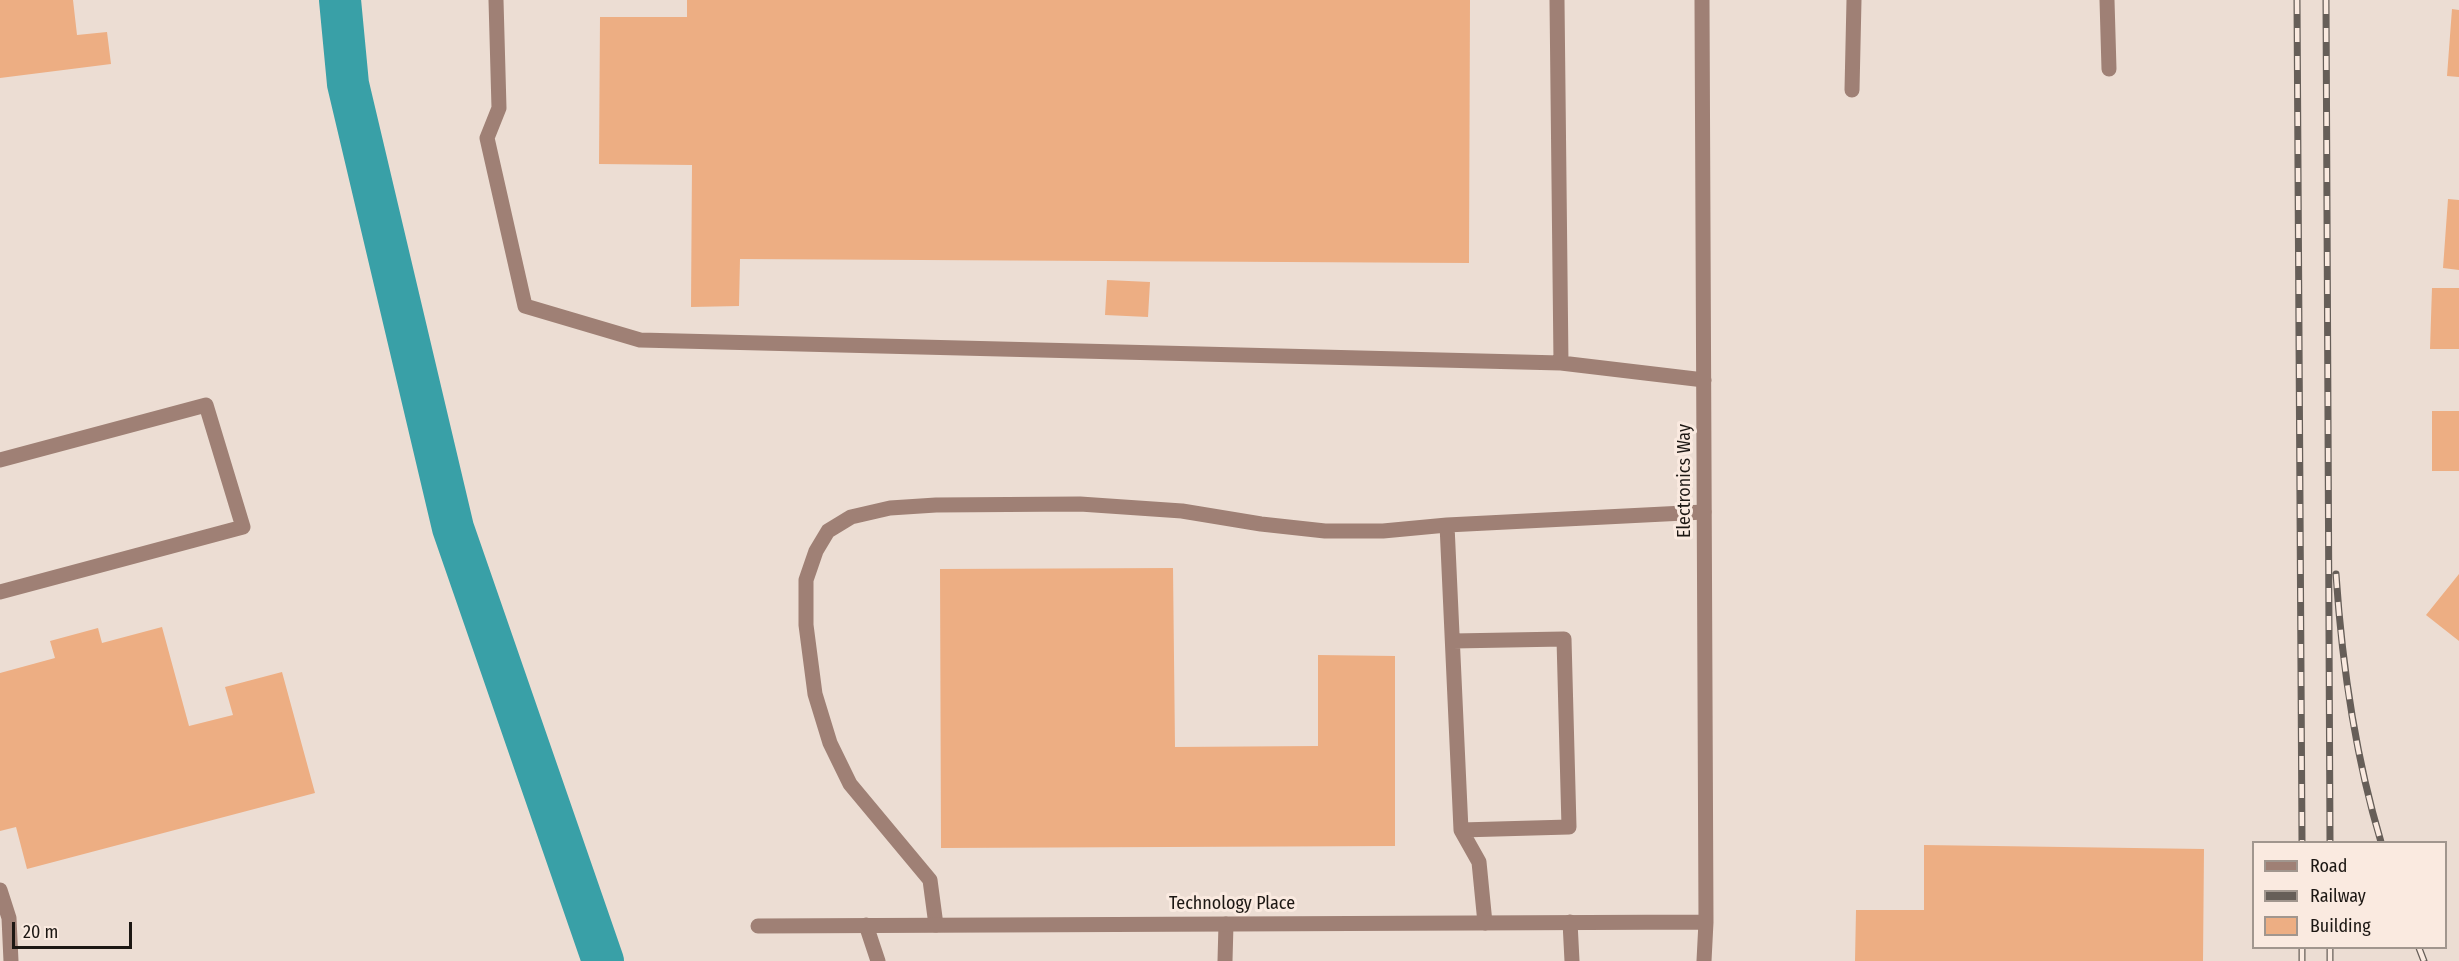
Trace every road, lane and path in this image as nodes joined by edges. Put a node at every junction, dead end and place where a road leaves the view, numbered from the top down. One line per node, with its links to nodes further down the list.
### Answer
1 (496, 0): 8 (street)
2 (1557, 0): 8 (street)
3 (1702, 0): 9 (street, Electronics Way)
4 (1854, 0): 7 (street)
5 (2107, 0): 6 (street)
6 (2109, 69)
7 (1852, 90)
8 (1561, 363): 9 (street)
9 (1704, 380): 11 (street, Electronics Way)
10 (0, 460): 13 (street)
11 (1704, 512): 12 (street); 19 (street, Electronics Way)
12 (1447, 525): 14 (street); 22 (street)
13 (0, 592)
14 (1453, 641): 15 (street); 15 (street)
15 (1461, 830): 17 (street)
16 (0, 890): 24 (street)
17 (1485, 922): 18 (street, Technology Place); 20 (street, Technology Place)
18 (1570, 922): 19 (street, Technology Place); 27 (street)
19 (1706, 922): 28 (street, Electronics Way)
20 (1226, 924): 22 (street, Technology Place); 26 (street)
21 (866, 925): 22 (street, Technology Place); 23 (street, Technology Place); 25 (street)
22 (936, 925)
23 (758, 926)
24 (11, 961)
25 (878, 961)
26 (1226, 961)
27 (1572, 961)
28 (1704, 961)

